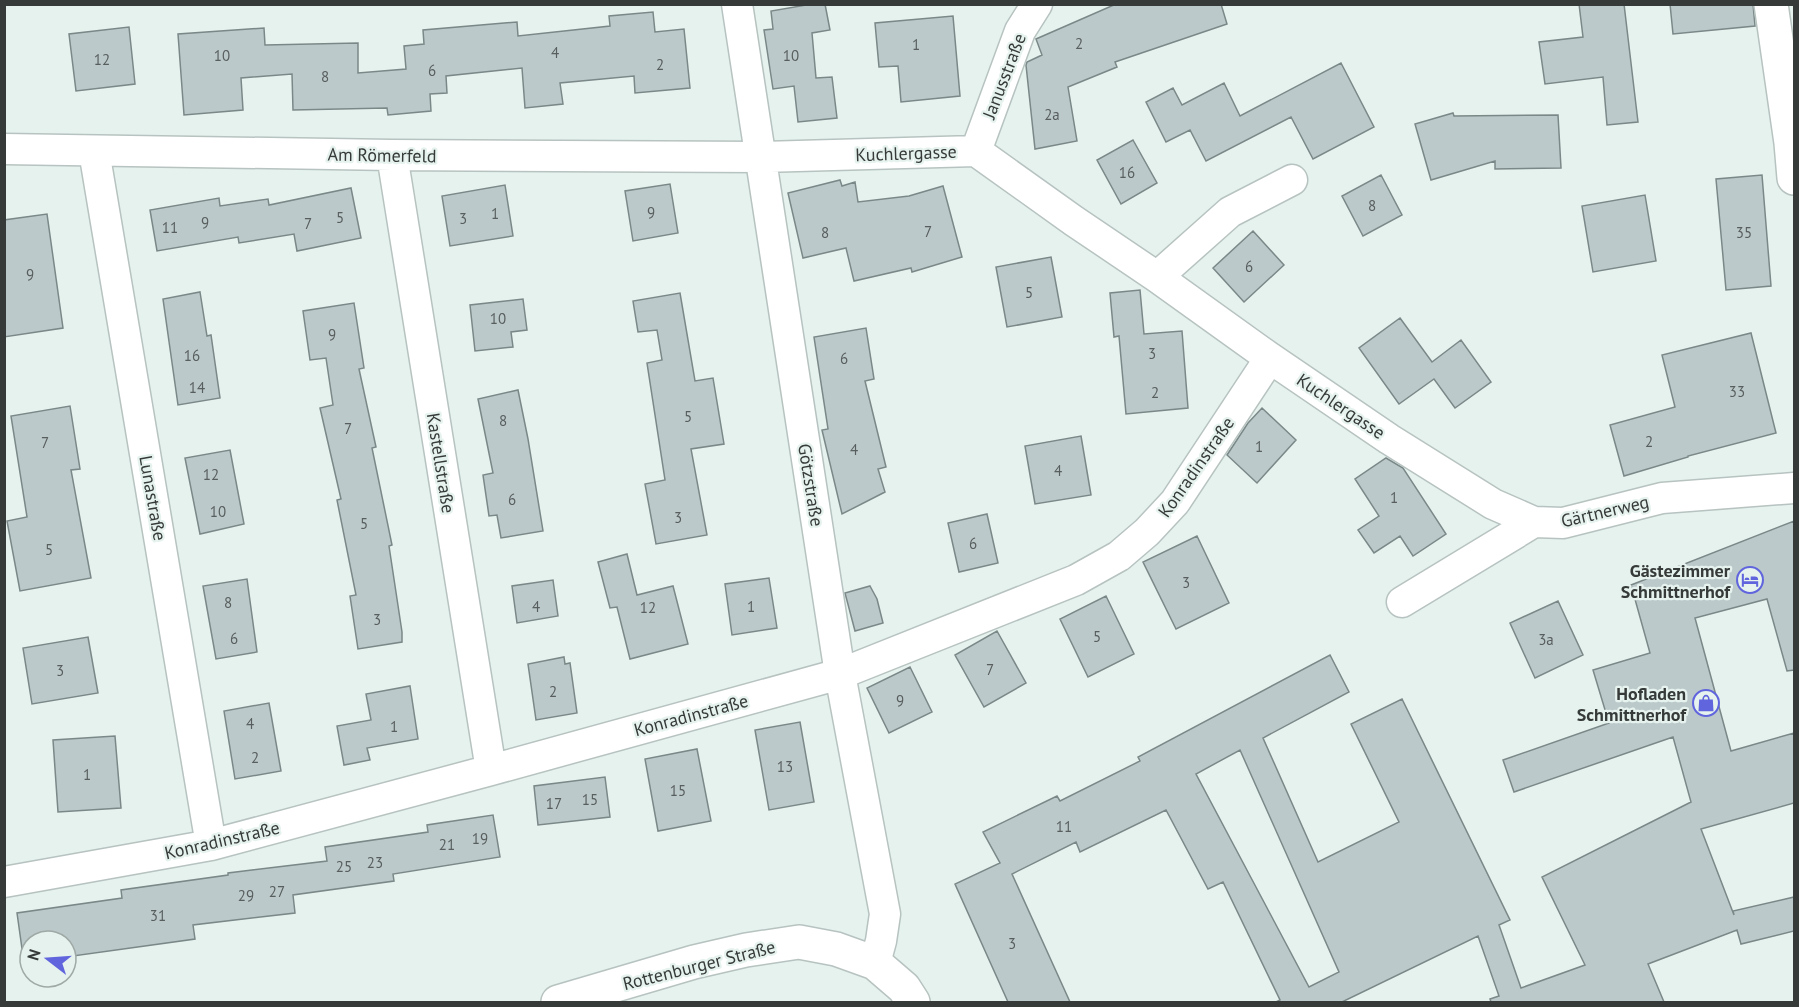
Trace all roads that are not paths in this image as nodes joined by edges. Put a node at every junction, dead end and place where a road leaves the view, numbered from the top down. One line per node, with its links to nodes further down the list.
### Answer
1 (737, 4): 8 (street, Götzstraße)
2 (1037, 4): 6 (street, Janusstraße)
3 (1771, 4): 9 (street)
4 (4, 149): 5 (street, Am Römerfeld)
5 (94, 151): 7 (street, Am Römerfeld); 18 (street, Lunastraße)
6 (976, 151): 8 (street, Kuchlergasse); 11 (street, Kuchlergasse)
7 (392, 155): 8 (street, Am Römerfeld); 17 (street, Kastellstraße)
8 (760, 157): 16 (street, Götzstraße)
9 (1794, 178)
10 (1292, 180): 11 (street)
11 (1157, 277): 12 (street, Kuchlergasse)
12 (1270, 358): 14 (street, Kuchlergasse); 16 (street, Konradinstraße)
13 (1794, 488): 14 (street, Gärtnerweg)
14 (1534, 522): 15 (street)
15 (1402, 602)
16 (840, 674): 17 (street, Konradinstraße); 20 (street, Götzstraße)
17 (491, 770): 18 (street, Konradinstraße)
18 (211, 845): 19 (street, Konradinstraße)
19 (4, 882)
20 (875, 963): 21 (street, Rottenburger Straße); 22 (street)
21 (558, 1002)
22 (913, 1002)

